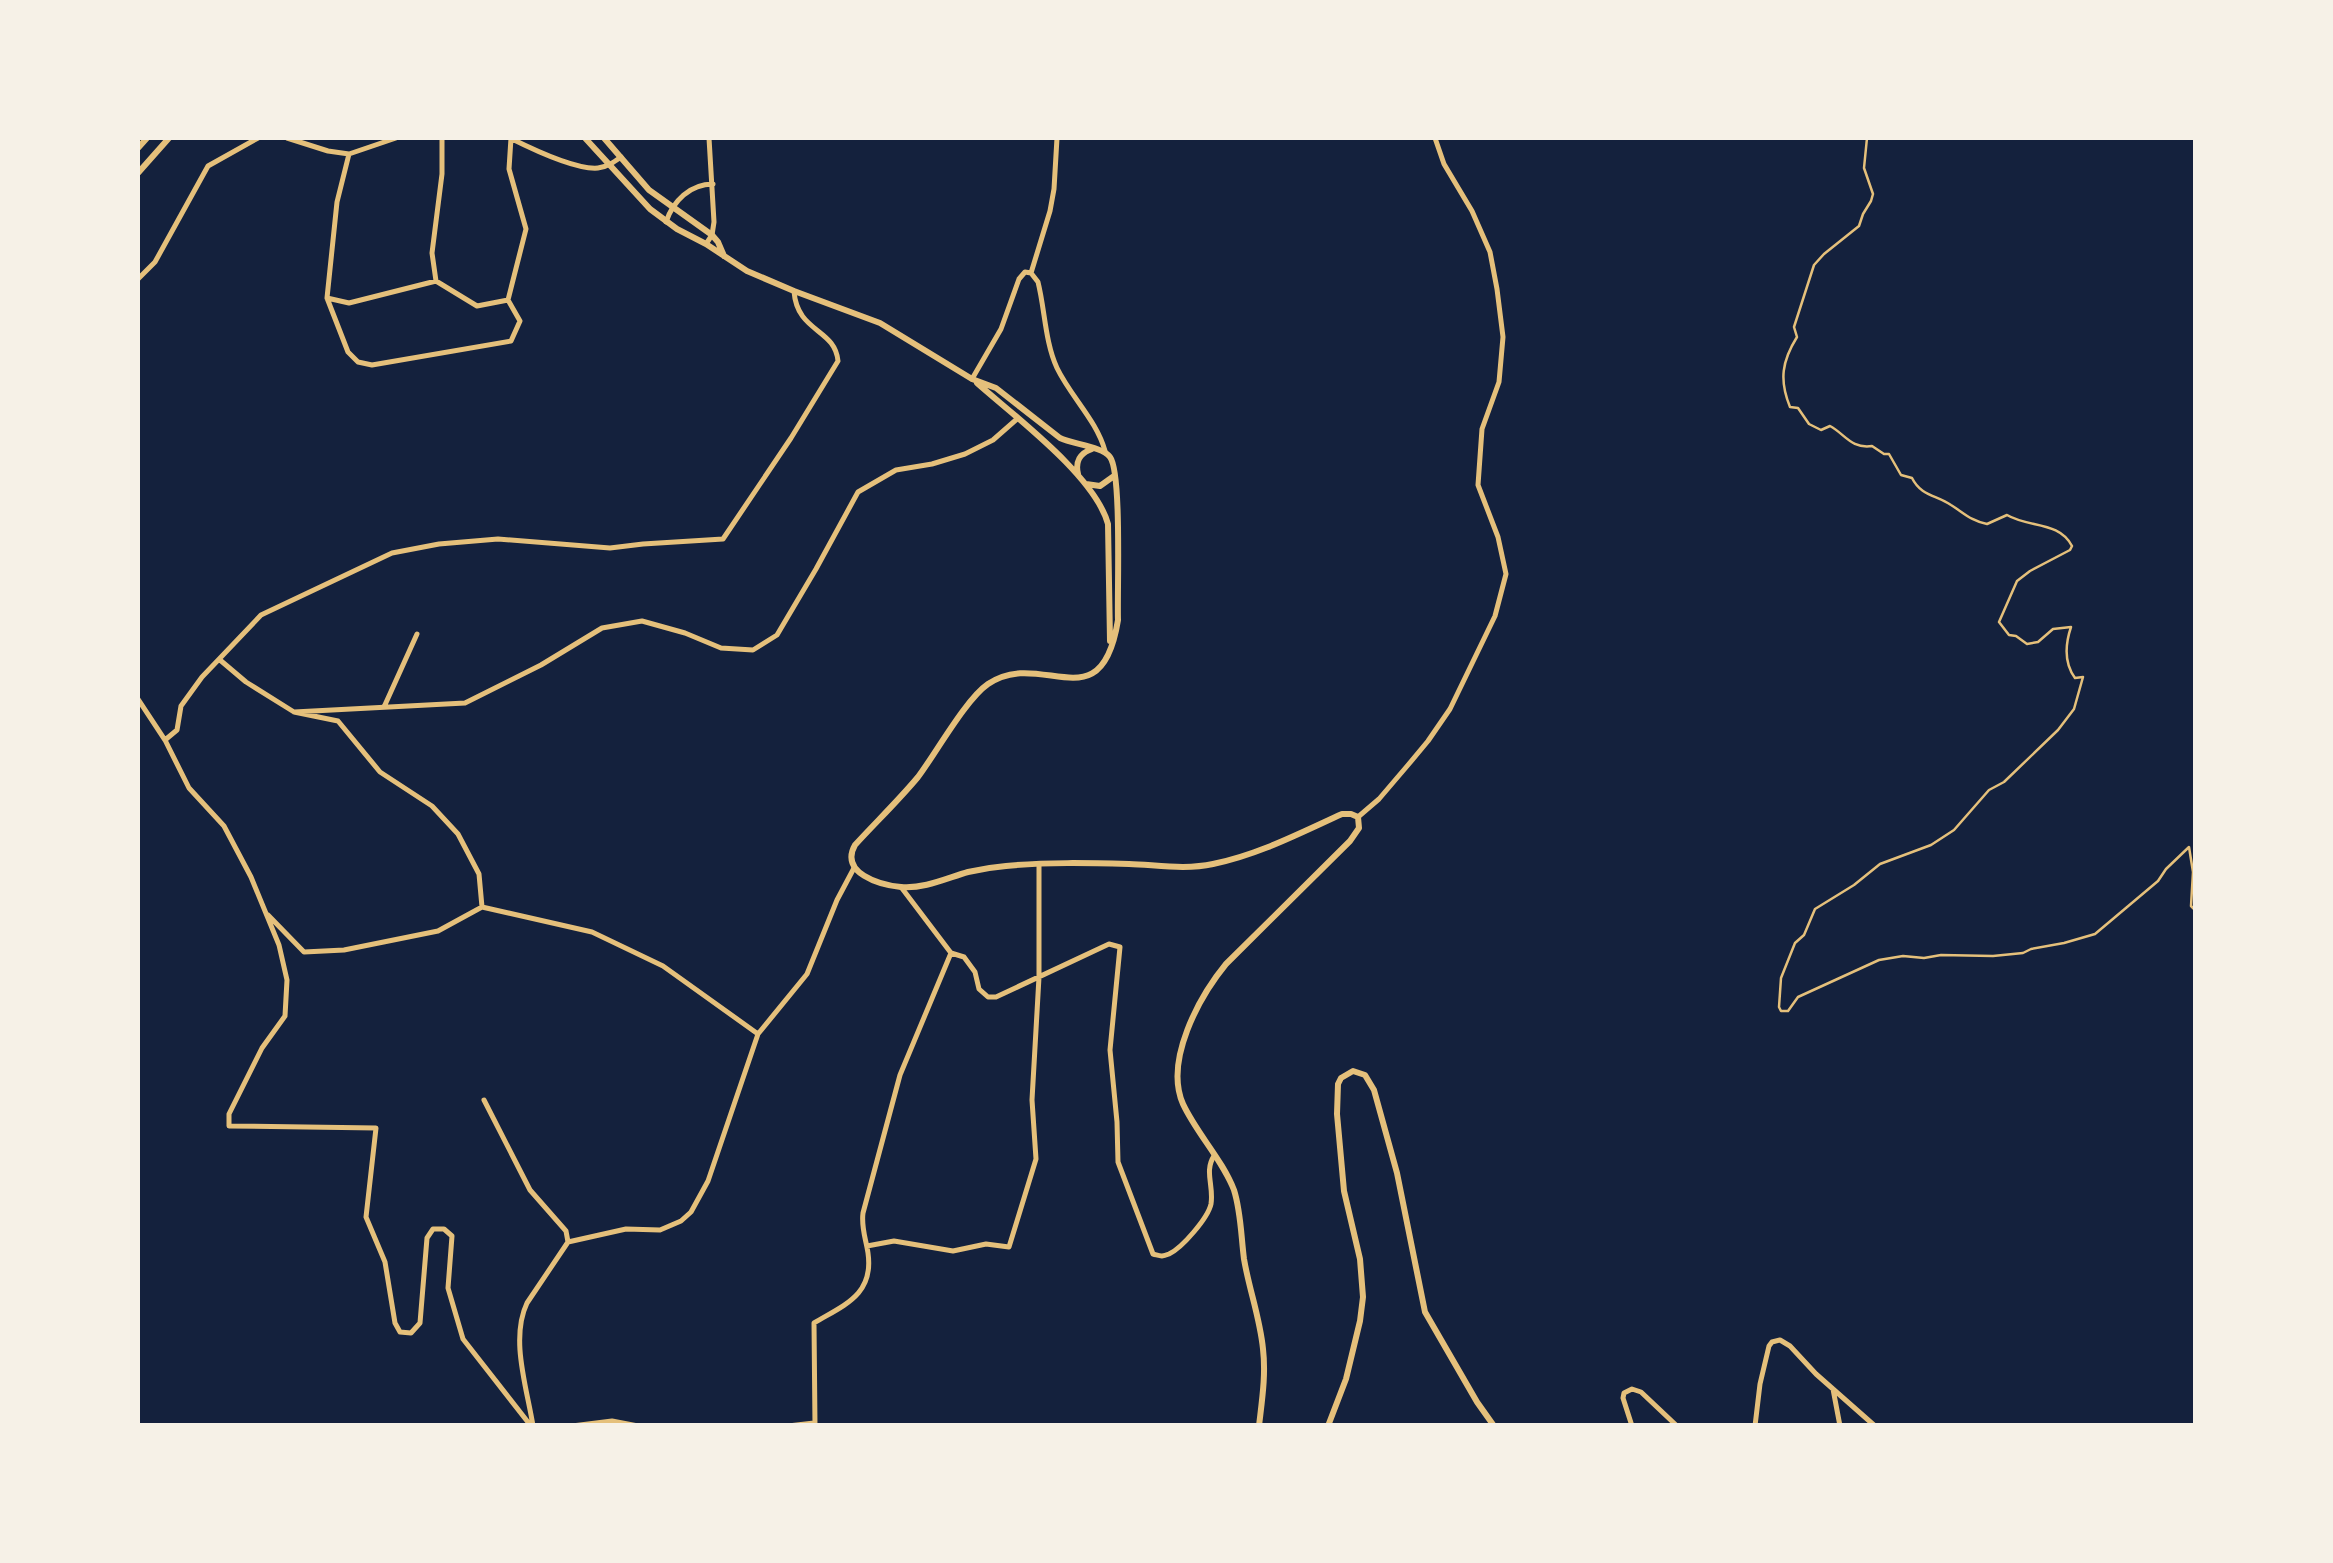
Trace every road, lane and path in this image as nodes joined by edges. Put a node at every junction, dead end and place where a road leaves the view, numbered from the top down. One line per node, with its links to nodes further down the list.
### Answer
1 (146, 138): 14 (street)
2 (169, 138): 18 (street)
3 (258, 138): 26 (street)
4 (286, 138): 15 (street)
5 (396, 138): 15 (street)
6 (442, 138): 27 (street)
7 (510, 138): 17 (street); 30 (street)
8 (585, 138): 17 (street)
9 (604, 138): 16 (street)
10 (709, 138): 19 (street)
11 (1057, 138): 25 (street)
12 (1436, 138): 44 (street)
13 (1867, 138): 50 (path)
14 (138, 148)
15 (349, 154): 29 (street)
16 (621, 157): 17 (street); 20 (street)
17 (610, 164): 21 (street)
18 (138, 174)
19 (713, 184): 20 (street); 22 (street)
20 (672, 206): 21 (street); 22 (street)
21 (666, 222): 23 (street)
22 (712, 235): 23 (street); 24 (street)
23 (706, 244): 24 (street)
24 (725, 257): 28 (street)
25 (1031, 273): 31 (street); 34 (street)
26 (138, 278)
27 (436, 281): 29 (street); 30 (street)
28 (794, 291): 31 (street); 39 (street)
29 (327, 298): 30 (street)
30 (508, 300)
31 (972, 379): 32 (street); 33 (street)
32 (1017, 419): 36 (street); 41 (street)
33 (1093, 449): 34 (street); 36 (street)
34 (1105, 452): 35 (street)
35 (1115, 475): 36 (street); 38 (street)
36 (1083, 482): 38 (street)
37 (417, 634): 41 (street)
38 (1110, 648): 46 (street)
39 (220, 660): 42 (street); 43 (street)
40 (138, 699): 43 (street)
41 (384, 707): 42 (street)
42 (294, 712): 48 (street)
43 (164, 740): 49 (street)
44 (1358, 817): 45 (street); 55 (street)
45 (1038, 865): 47 (street); 52 (street)
46 (854, 868): 47 (street); 53 (street)
47 (901, 887): 51 (street)
48 (482, 907): 49 (street); 53 (street)
49 (266, 913): 60 (street)
50 (2196, 919)
51 (951, 952): 52 (street); 57 (street)
52 (1039, 976): 55 (street); 57 (street)
53 (758, 1034): 56 (street)
54 (484, 1100): 56 (street)
55 (1214, 1156): 64 (street)
56 (568, 1242): 60 (street)
57 (867, 1246): 59 (street)
58 (1832, 1388): 69 (street); 70 (street); 71 (street)
59 (815, 1424): 63 (street)
60 (532, 1426)
61 (572, 1426): 62 (street)
62 (638, 1426)
63 (788, 1426)
64 (1259, 1426)
65 (1328, 1426): 66 (street)
66 (1494, 1426)
67 (1632, 1426): 68 (street)
68 (1677, 1426)
69 (1755, 1426)
70 (1840, 1426)
71 (1875, 1426)

